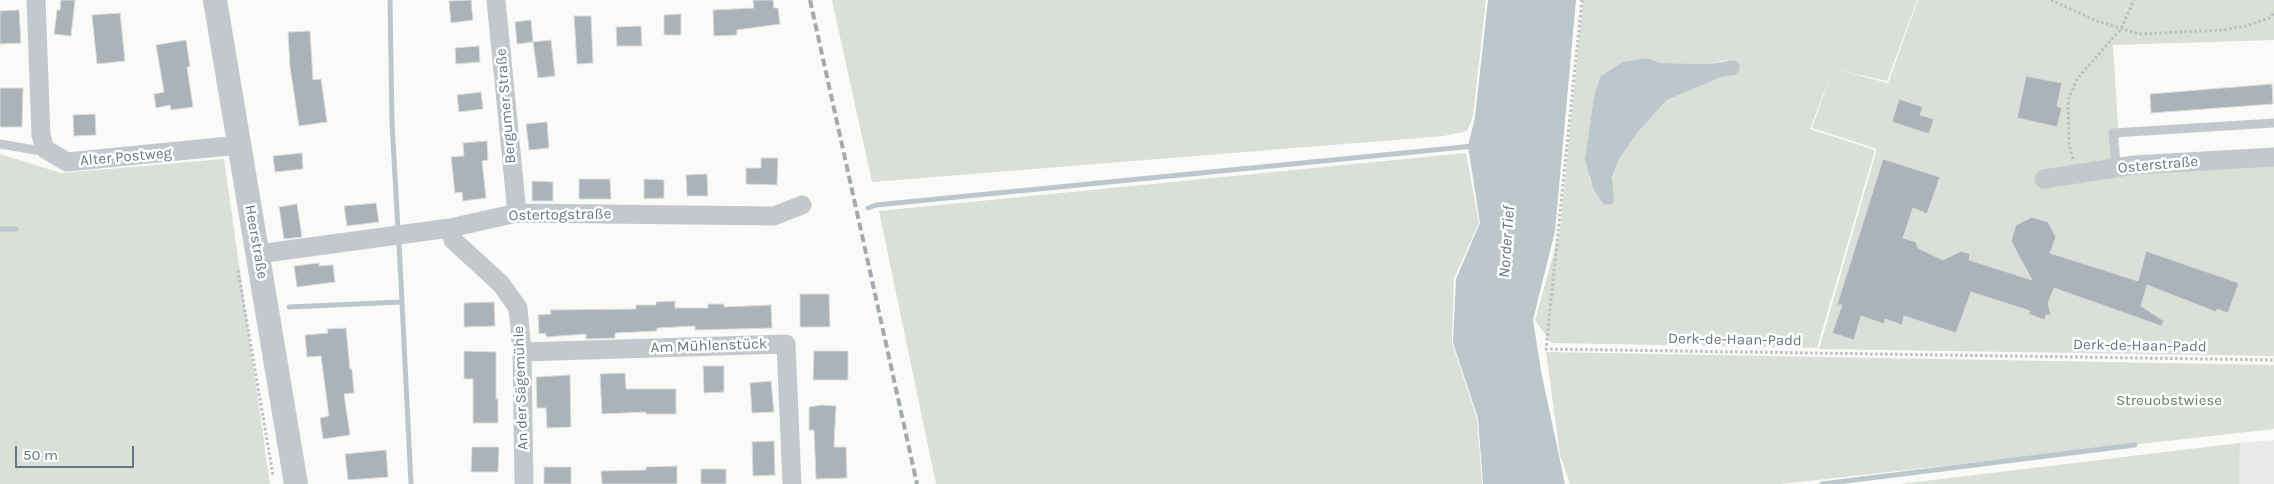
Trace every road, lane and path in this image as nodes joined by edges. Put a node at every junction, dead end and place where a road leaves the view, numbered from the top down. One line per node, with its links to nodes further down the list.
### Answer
1 (36, 0): 12 (street)
2 (215, 0): 11 (street, Heerstraße)
3 (496, 0): 18 (street, Bergumer Straße)
4 (1582, 0): 22 (path, Derk-de-Haan-Padd)
5 (2051, 0): 8 (path)
6 (2134, 0): 8 (path)
7 (2274, 12): 8 (path)
8 (2121, 29): 15 (path)
9 (2274, 123): 14 (lane)
10 (0, 144): 12 (lane)
11 (239, 145): 12 (street, Alter Postweg); 20 (street, Heerstraße)
12 (45, 149)
13 (2274, 157): 14 (street, Osterstraße)
14 (2116, 168): 15 (street, Osterstraße)
15 (2076, 174): 16 (street, Osterstraße)
16 (2044, 179)
17 (802, 205): 18 (street, Ostertogstraße)
18 (517, 213): 19 (street, Ostertogstraße)
19 (450, 228): 20 (street, Ostertogstraße); 21 (street, An der Sägemühle)
20 (258, 254): 23 (street, Heerstraße)
21 (522, 352): 24 (street, An der Sägemühle); 25 (street, Am Mühlenstück)
22 (2274, 360)
23 (296, 484)
24 (524, 484)
25 (792, 484)

